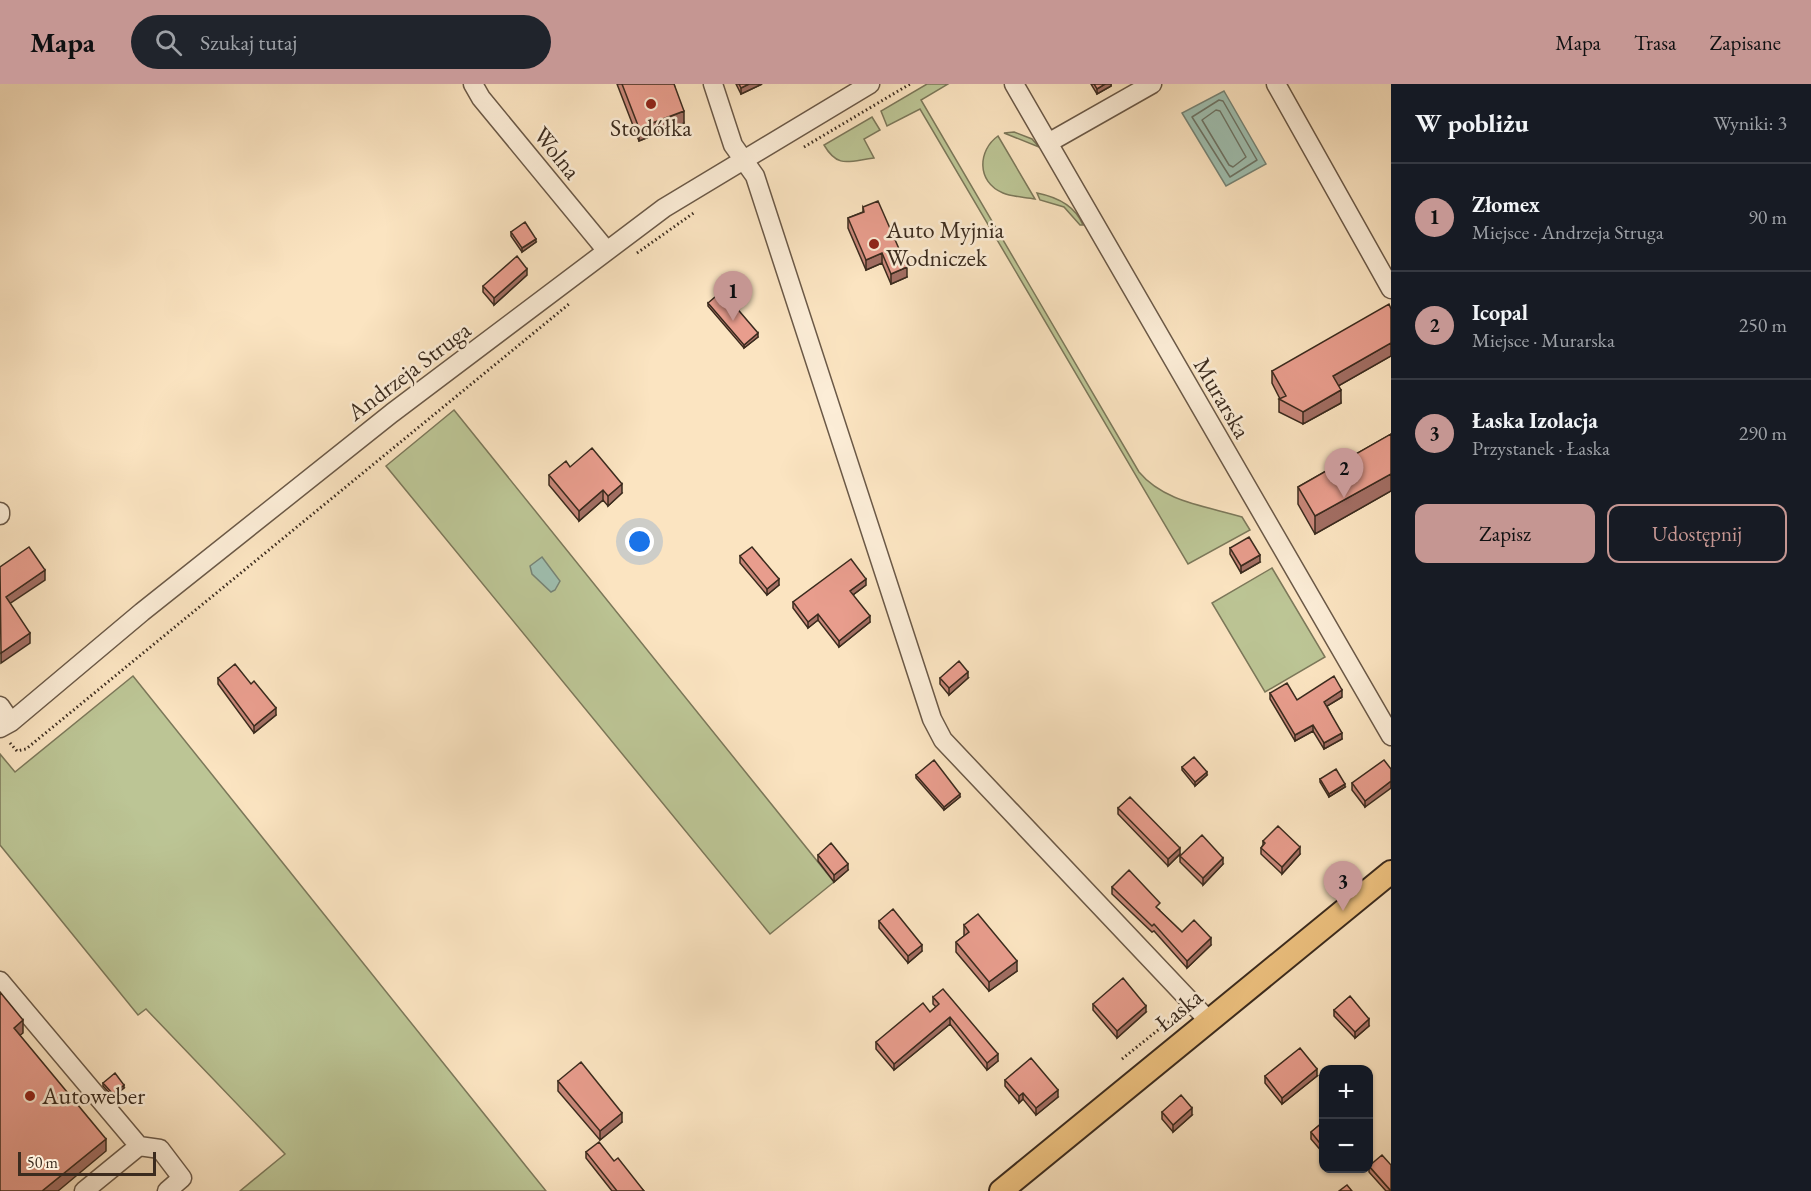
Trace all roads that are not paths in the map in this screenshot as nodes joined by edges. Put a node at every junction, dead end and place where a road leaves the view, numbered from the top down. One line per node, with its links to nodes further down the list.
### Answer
1 (473, 84): 9 (street, Wolna)
2 (713, 84): 8 (street)
3 (870, 84): 8 (street, Andrzeja Struga)
4 (1014, 84): 7 (street, Murarska)
5 (1152, 84): 7 (street)
6 (1276, 84): 10 (street)
7 (1048, 143): 14 (street, Murarska)
8 (743, 159): 9 (street, Andrzeja Struga); 17 (street)
9 (607, 251): 13 (street, Andrzeja Struga)
10 (1383, 256): 11 (street)
11 (1391, 289)
12 (0, 706): 13 (street)
13 (6, 729)
14 (1391, 736)
15 (1391, 872): 17 (main road, Łaska)
16 (0, 981): 18 (street)
17 (1209, 1021): 21 (main road, Łaska)
18 (139, 1146): 19 (street); 20 (street)
19 (84, 1191)
20 (167, 1191)
21 (1001, 1191)

